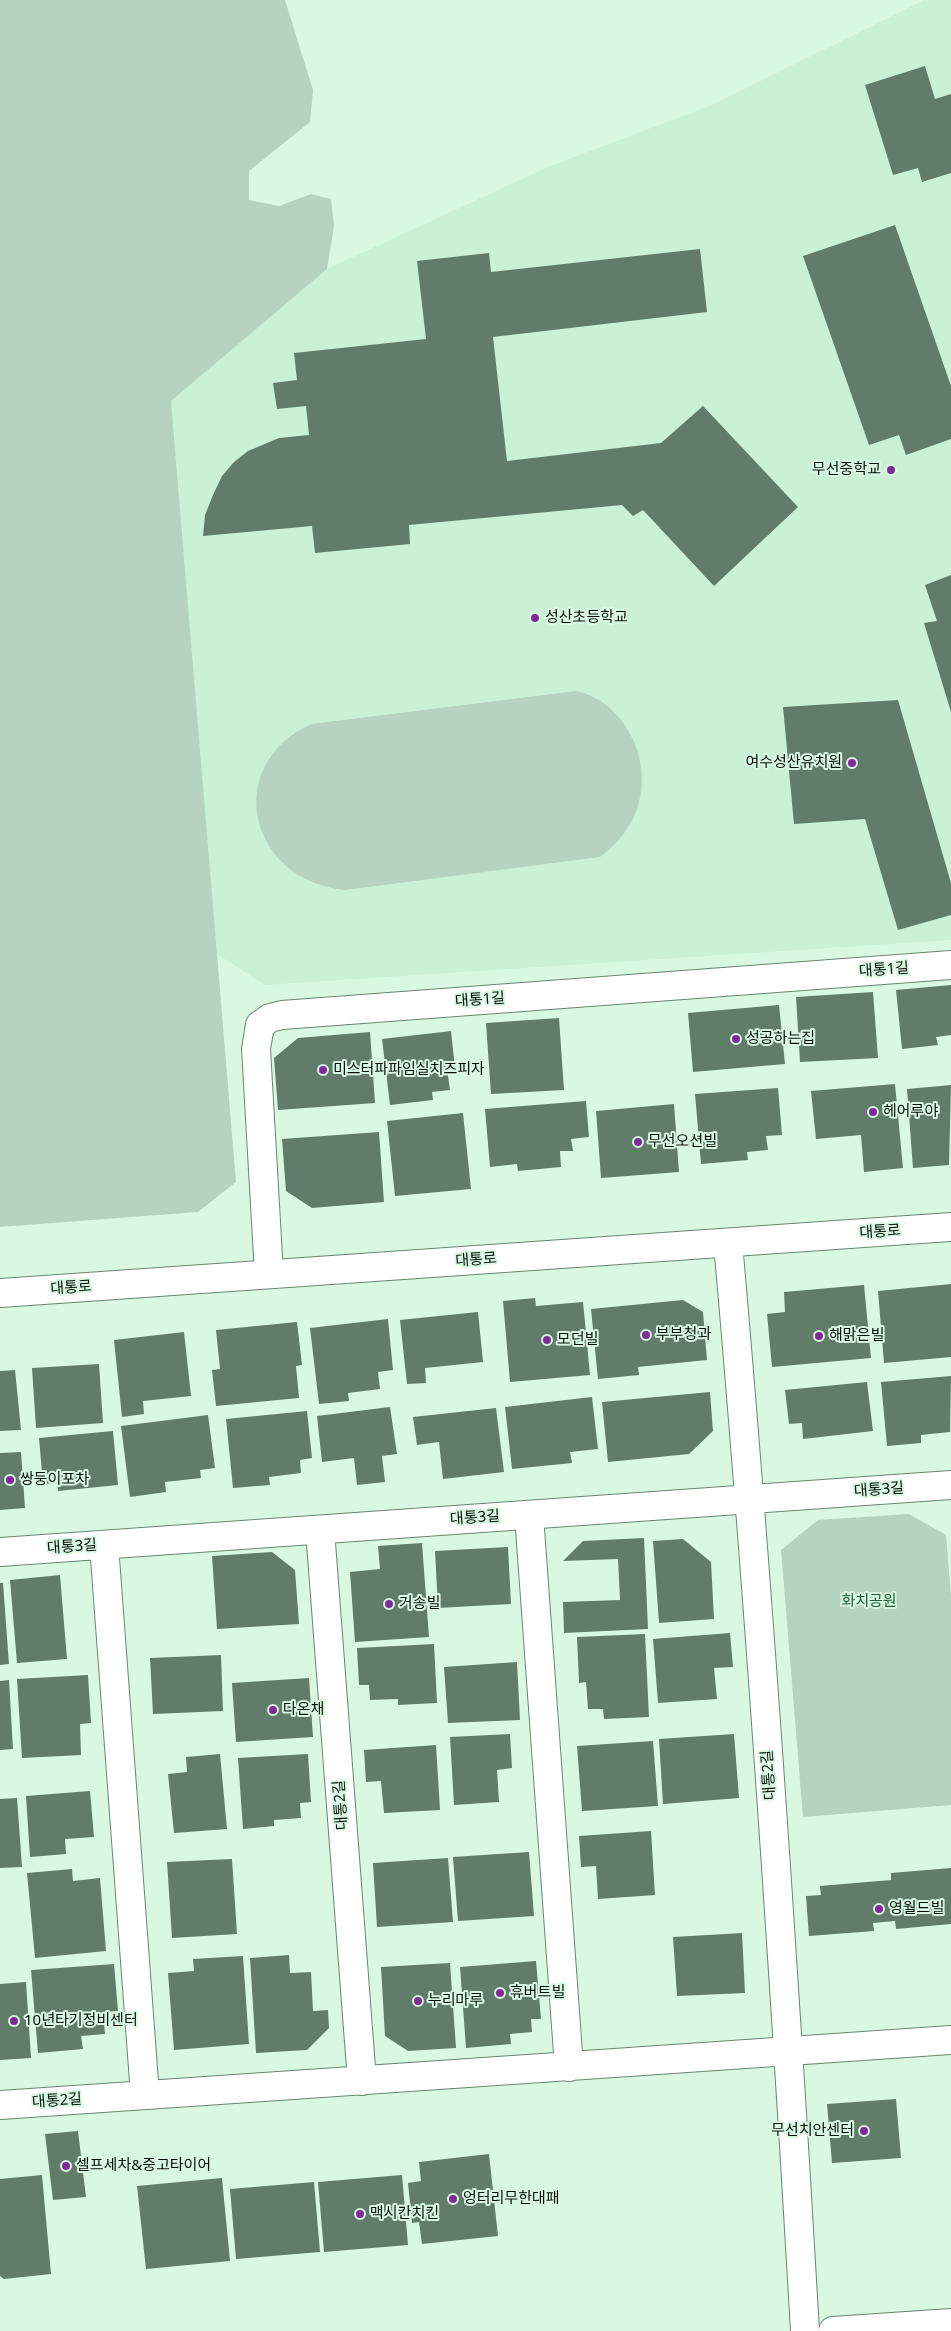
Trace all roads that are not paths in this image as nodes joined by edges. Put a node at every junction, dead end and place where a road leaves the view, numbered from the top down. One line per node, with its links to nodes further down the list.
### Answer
1 (951, 964): 4 (street, 대통1길)
2 (951, 1227): 3 (street, 대통로)
3 (728, 1243): 4 (street, 대통로); 7 (street, 대통2길)
4 (269, 1274): 5 (street, 대통로)
5 (0, 1293)
6 (951, 1485): 7 (street, 대통3길)
7 (750, 1499): 8 (street, 대통3길); 13 (street, 대통2길)
8 (529, 1515): 9 (street, 대통3길); 14 (street)
9 (320, 1530): 10 (street, 대통3길); 15 (street, 대통2길)
10 (104, 1545): 11 (street, 대통3길); 16 (street)
11 (0, 1552)
12 (951, 2040): 13 (street, 대통2길)
13 (788, 2052): 14 (street, 대통2길); 19 (street)
14 (569, 2067): 15 (street, 대통2길)
15 (362, 2081): 16 (street, 대통2길)
16 (145, 2095): 17 (street, 대통2길)
17 (0, 2105)
18 (951, 2324): 20 (street)
19 (805, 2331)
20 (833, 2331)

